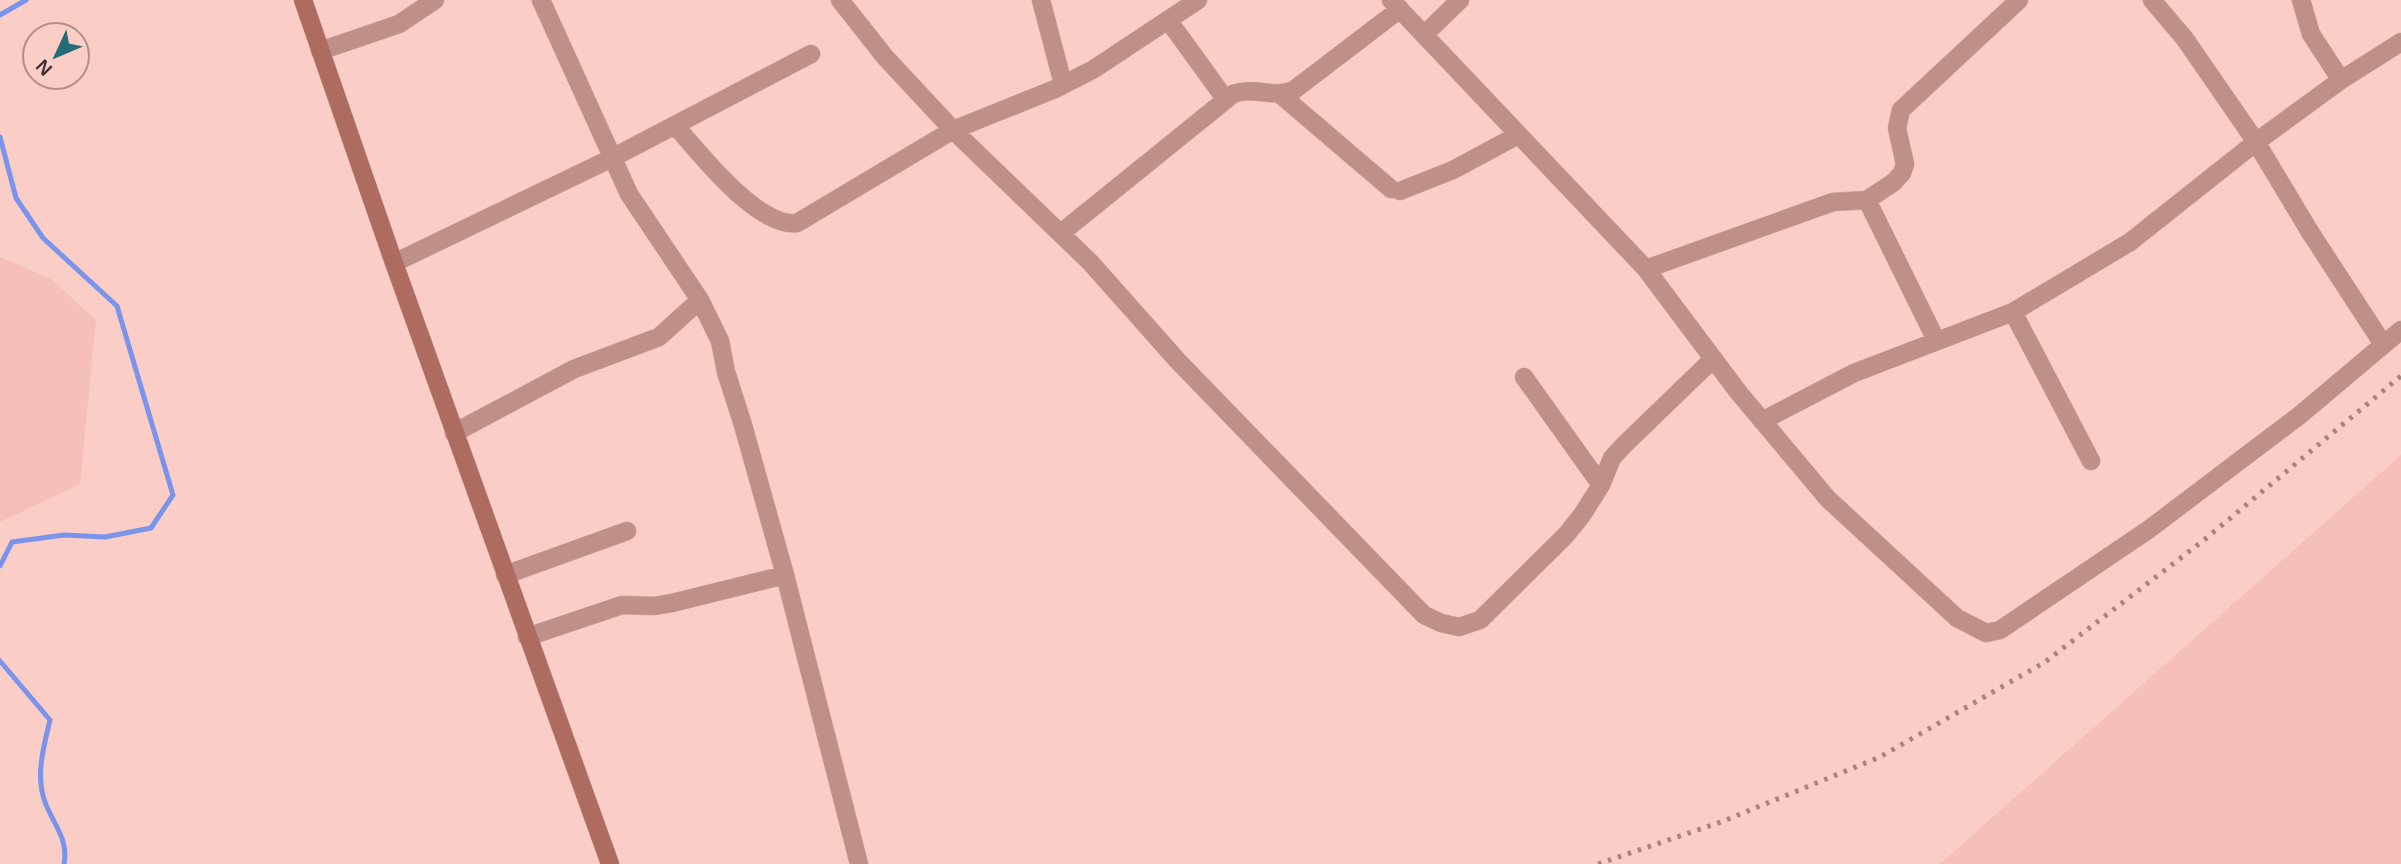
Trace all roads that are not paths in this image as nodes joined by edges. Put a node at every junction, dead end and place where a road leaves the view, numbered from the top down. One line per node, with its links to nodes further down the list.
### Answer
1 (303, 0): 15 (street)
2 (435, 0): 15 (street)
3 (541, 0): 25 (street)
4 (840, 0): 22 (street)
5 (1041, 0): 18 (street)
6 (1198, 0): 12 (street)
7 (1460, 0): 13 (street)
8 (2019, 0): 26 (street)
9 (2152, 0): 24 (street)
10 (2301, 0): 17 (street)
11 (1396, 5): 13 (street); 19 (street)
12 (1168, 20): 18 (street); 20 (street)
13 (1424, 34): 23 (street)
14 (2401, 43): 17 (street)
15 (320, 51): 28 (street)
16 (811, 54): 21 (street)
17 (2341, 80): 24 (street)
18 (1063, 84): 22 (street)
19 (1281, 96): 20 (street); 23 (street)
20 (1226, 100): 27 (street)
21 (674, 125): 22 (street); 25 (street)
22 (953, 130): 27 (street)
23 (1518, 135): 29 (street)
24 (2256, 142): 31 (street); 34 (street)
25 (612, 158): 28 (street); 30 (street)
26 (1867, 200): 29 (street); 33 (street)
27 (1061, 233): 40 (street)
28 (394, 263): 38 (street)
29 (1646, 270): 35 (street)
30 (700, 300): 38 (street); 43 (street)
31 (2013, 312): 33 (street); 39 (street)
32 (2401, 330): 34 (street)
33 (1936, 340): 37 (street)
34 (2383, 344): 37 (street)
35 (1713, 359): 37 (street); 40 (street)
36 (1524, 377): 40 (street)
37 (1762, 421)
38 (454, 433): 42 (street)
39 (2091, 461)
40 (1601, 485)
41 (627, 531): 42 (street)
42 (505, 575): 44 (street)
43 (785, 575): 44 (street); 46 (street)
44 (527, 637): 45 (street)
45 (610, 864)
46 (859, 864)

